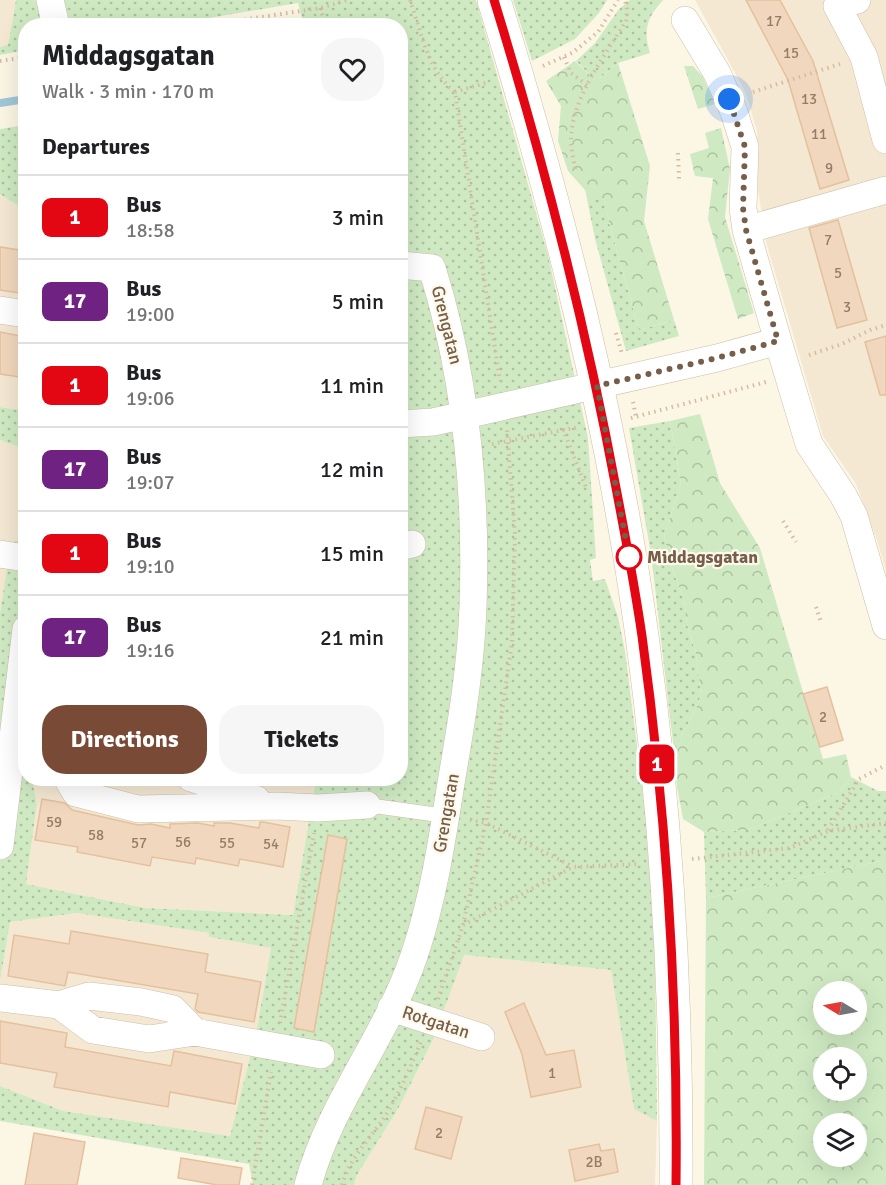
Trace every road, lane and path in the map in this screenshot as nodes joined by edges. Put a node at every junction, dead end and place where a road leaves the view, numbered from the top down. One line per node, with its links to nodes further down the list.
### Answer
1 (50, 0): 8 (street)
2 (348, 0): 7 (path)
3 (494, 0): 34 (main road)
4 (618, 0): 12 (path)
5 (625, 0): 18 (path)
6 (857, 0): 13 (street)
7 (320, 8): 9 (path); 10 (path)
8 (54, 18)
9 (255, 18)
10 (323, 18)
11 (685, 20): 20 (street)
12 (564, 57): 16 (path); 18 (path)
13 (864, 57): 20 (path); 21 (street)
14 (18, 58): 15 (path)
15 (0, 61)
16 (537, 69)
17 (497, 80): 19 (path)
18 (587, 86): 23 (path)
19 (456, 92)
20 (729, 99): 26 (street)
21 (886, 140)
22 (678, 153): 24 (path)
23 (575, 176)
24 (679, 179)
25 (885, 194): 26 (street)
26 (746, 230): 32 (street)
27 (408, 266): 35 (street, Grengatan)
28 (0, 310): 29 (street)
29 (18, 313)
30 (614, 324): 33 (path)
31 (886, 325): 32 (path)
32 (781, 352): 34 (street); 45 (street)
33 (623, 358)
34 (597, 386): 35 (street); 68 (main road)
35 (465, 415): 36 (street); 53 (street, Grengatan)
36 (408, 424)
37 (563, 429): 38 (path)
38 (590, 496)
39 (783, 522): 40 (path)
40 (796, 542)
41 (0, 554): 42 (street)
42 (18, 557)
43 (816, 607): 44 (path)
44 (821, 622)
45 (886, 626)
46 (18, 753): 56 (street)
47 (886, 765): 55 (path)
48 (72, 786): 51 (street)
49 (216, 786): 51 (street)
50 (367, 805): 52 (street); 53 (lane)
51 (277, 806): 52 (street)
52 (318, 808): 64 (path)
53 (446, 816): 59 (path); 62 (street, Grengatan)
54 (886, 823): 55 (path)
55 (828, 831): 57 (path)
56 (0, 846)
57 (685, 860)
58 (644, 863): 59 (path)
59 (573, 867): 60 (path)
60 (463, 925)
61 (0, 998): 64 (street)
62 (391, 1008): 63 (street, Rotgatan); 67 (street, Grengatan)
63 (481, 1037)
64 (275, 1047): 65 (street); 66 (path)
65 (321, 1055)
66 (252, 1185)
67 (308, 1185)
68 (676, 1185)

